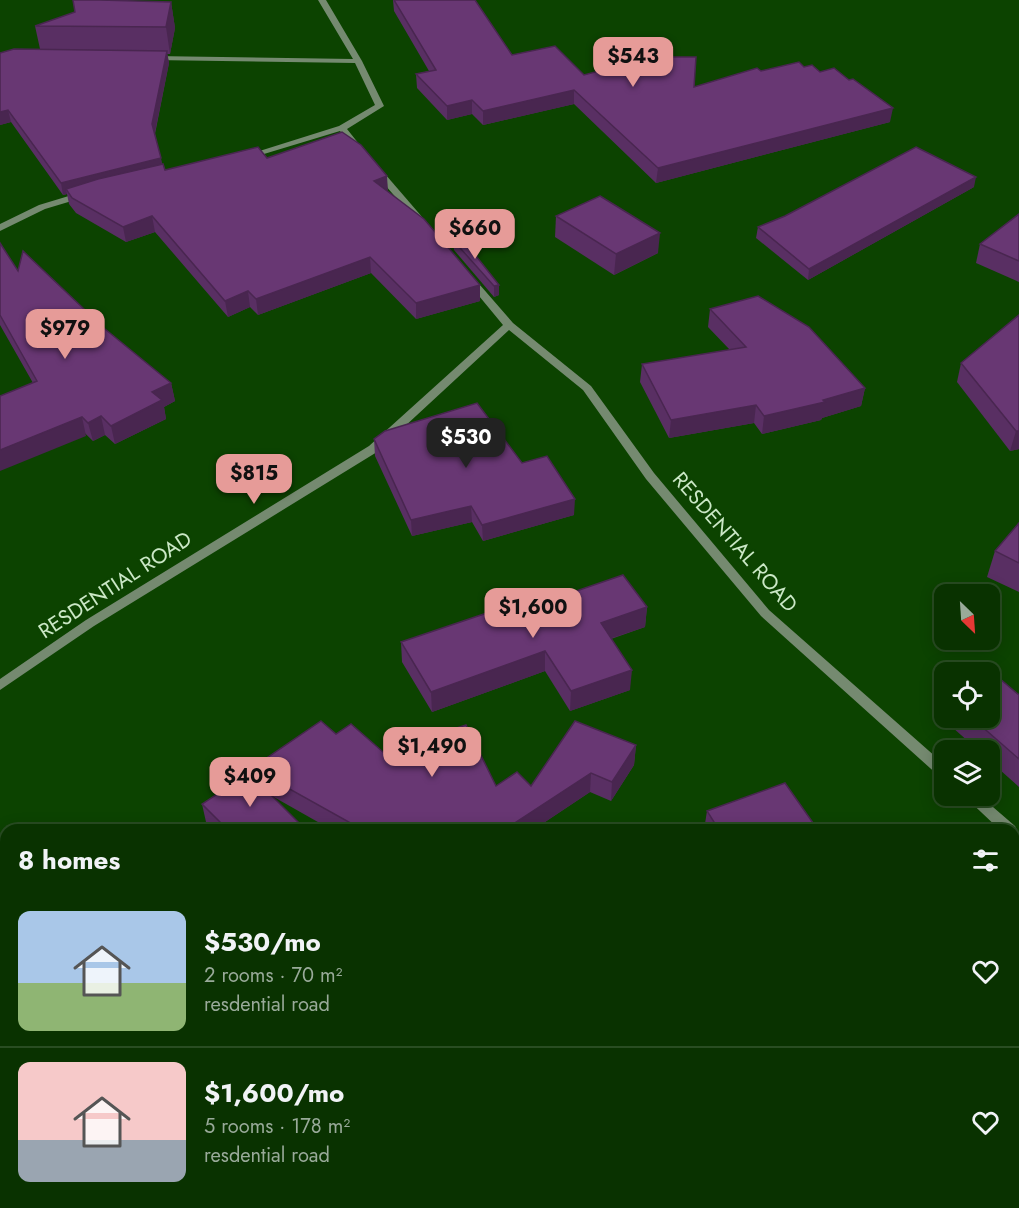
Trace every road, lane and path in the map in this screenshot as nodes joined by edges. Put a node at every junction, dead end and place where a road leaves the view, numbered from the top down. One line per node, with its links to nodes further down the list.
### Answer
1 (322, 0): 3 (street)
2 (146, 57): 3 (street)
3 (358, 61): 4 (street)
4 (342, 129): 5 (street); 7 (street)
5 (240, 158)
6 (88, 193): 8 (street)
7 (425, 227)
8 (0, 228)
9 (464, 272): 10 (street, RESDENTIAL ROAD)
10 (509, 325): 11 (street, RESDENTIAL ROAD); 12 (street, RESDENTIAL ROAD)
11 (0, 685)
12 (934, 763)
13 (983, 806): 14 (street)
14 (1003, 824)

